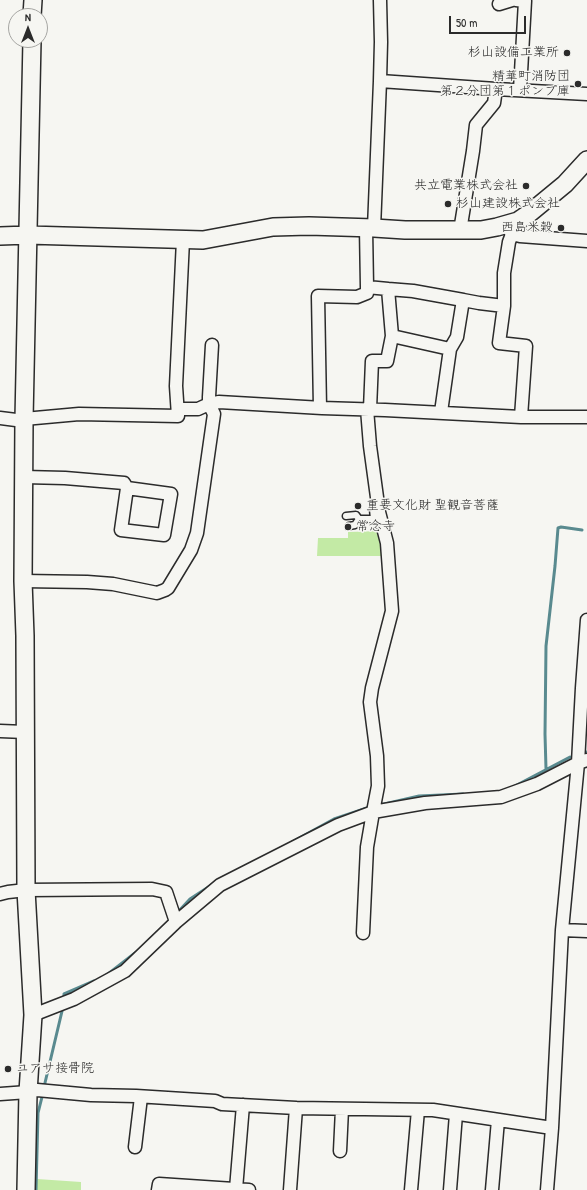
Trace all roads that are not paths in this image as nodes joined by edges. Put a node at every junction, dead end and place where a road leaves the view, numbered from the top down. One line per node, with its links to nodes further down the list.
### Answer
1 (380, 0): 6 (street)
2 (512, 0): 4 (street)
3 (516, 0): 8 (street)
4 (499, 4)
5 (32, 48): 14 (street)
6 (380, 81): 7 (street); 11 (street)
7 (496, 89): 8 (street); 13 (street)
8 (520, 90): 9 (street)
9 (587, 94)
10 (587, 160): 12 (street)
11 (370, 228): 13 (street); 16 (street); 18 (street)
12 (509, 230): 13 (street); 17 (street); 21 (street)
13 (460, 231)
14 (28, 235): 15 (street); 16 (street); 33 (street)
15 (0, 236)
16 (182, 240): 27 (street)
17 (587, 241)
18 (367, 287): 19 (street); 26 (street)
19 (388, 289): 20 (street); 22 (street)
20 (463, 300): 21 (street); 24 (street)
21 (504, 306): 30 (street)
22 (392, 336): 24 (street); 28 (street)
23 (212, 345): 25 (street)
24 (450, 349): 29 (street)
25 (209, 404): 26 (street); 27 (street); 40 (street)
26 (320, 408): 28 (street)
27 (178, 409): 33 (street)
28 (368, 409): 29 (street); 36 (street)
29 (441, 412): 30 (street)
30 (521, 417): 31 (street)
31 (587, 417)
32 (0, 418): 33 (street)
33 (24, 419): 34 (street)
34 (24, 476): 35 (street); 40 (street)
35 (127, 488): 35 (street)
36 (377, 496): 38 (lane); 45 (street)
37 (346, 516): 38 (lane)
38 (360, 519): 39 (lane)
39 (349, 526)
40 (23, 581): 43 (street)
41 (587, 620): 44 (street)
42 (0, 731): 43 (street)
43 (25, 732): 46 (street)
44 (583, 761): 45 (street); 49 (street)
45 (372, 812): 48 (street); 51 (street)
46 (26, 890): 47 (street); 48 (street); 52 (street)
47 (0, 894)
48 (176, 922): 52 (street)
49 (562, 930): 50 (street); 62 (street)
50 (587, 931)
51 (363, 933)
52 (33, 1014): 53 (street)
53 (28, 1092): 54 (street); 55 (street); 66 (street)
54 (0, 1094)
55 (141, 1097): 56 (street); 63 (street)
56 (243, 1105): 57 (street); 65 (street)
57 (296, 1108): 58 (street); 69 (street)
58 (342, 1109): 59 (street); 64 (street)
59 (418, 1110): 60 (street); 70 (street)
60 (456, 1114): 61 (street); 71 (street)
61 (498, 1120): 62 (street); 72 (street)
62 (552, 1128): 73 (street)
63 (136, 1147)
64 (340, 1150)
65 (236, 1189): 67 (street); 68 (street)
66 (26, 1190)
67 (158, 1190)
68 (249, 1190)
69 (290, 1190)
70 (411, 1190)
71 (450, 1190)
72 (492, 1190)
73 (547, 1190)

